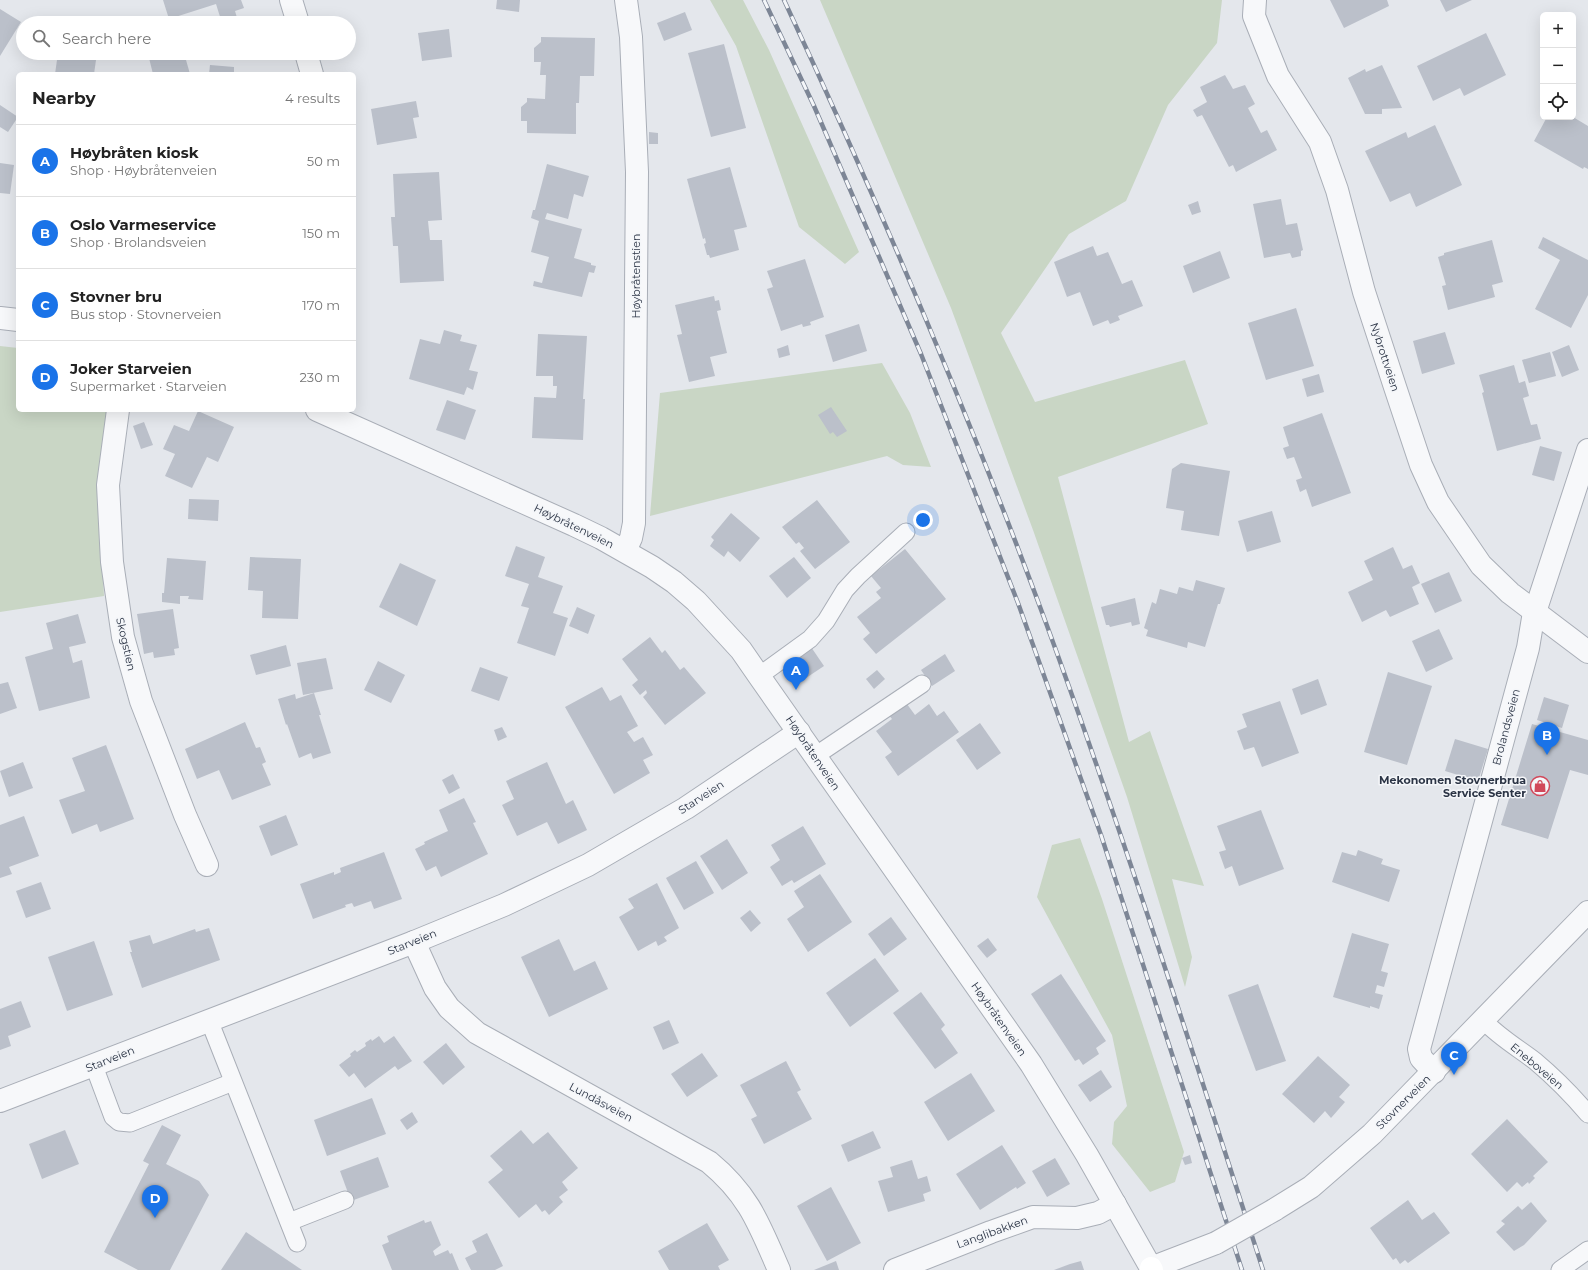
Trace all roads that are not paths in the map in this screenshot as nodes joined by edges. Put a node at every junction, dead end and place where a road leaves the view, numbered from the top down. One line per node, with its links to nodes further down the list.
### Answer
1 (291, 0): 4 (street)
2 (626, 0): 13 (street, Høybråtenstien)
3 (1254, 8): 14 (street, Nybrottveien)
4 (296, 16)
5 (308, 60): 6 (street)
6 (311, 72)
7 (0, 318): 8 (street)
8 (16, 320)
9 (118, 412): 20 (street, Skogstien)
10 (321, 412): 13 (street, Høybråtenveien)
11 (1588, 450): 14 (street, Brolandsveien)
12 (906, 532): 16 (lane)
13 (625, 551): 16 (street, Høybråtenveien)
14 (1534, 613): 15 (street, Nybrottveien); 26 (street, Brolandsveien)
15 (1588, 652)
16 (759, 676): 18 (street, Høybråtenveien)
17 (922, 684): 19 (lane)
18 (799, 732): 19 (street, Høybråtenveien); 22 (street, Starveien)
19 (815, 756): 31 (street, Høybråtenveien)
20 (207, 865)
21 (1588, 912): 24 (street, Stovnerveien)
22 (414, 942): 23 (street, Starveien); 36 (street, Lundåsveien)
23 (209, 1020): 25 (street, Starveien); 27 (lane)
24 (1484, 1021): 26 (street, Stovnerveien); 29 (lane, Eneboveien)
25 (94, 1066): 27 (lane); 28 (street, Starveien)
26 (1434, 1072): 35 (street, Stovnerveien, bridge)
27 (233, 1082): 32 (lane)
28 (0, 1101)
29 (1588, 1114)
30 (345, 1200): 32 (lane)
31 (1115, 1204): 35 (street, Høybråtenveien); 37 (street, Langlibakken)
32 (289, 1222): 33 (lane)
33 (297, 1243)
34 (1588, 1250): 38 (lane)
35 (1151, 1269)
36 (779, 1270)
37 (895, 1270)
38 (1560, 1270)

